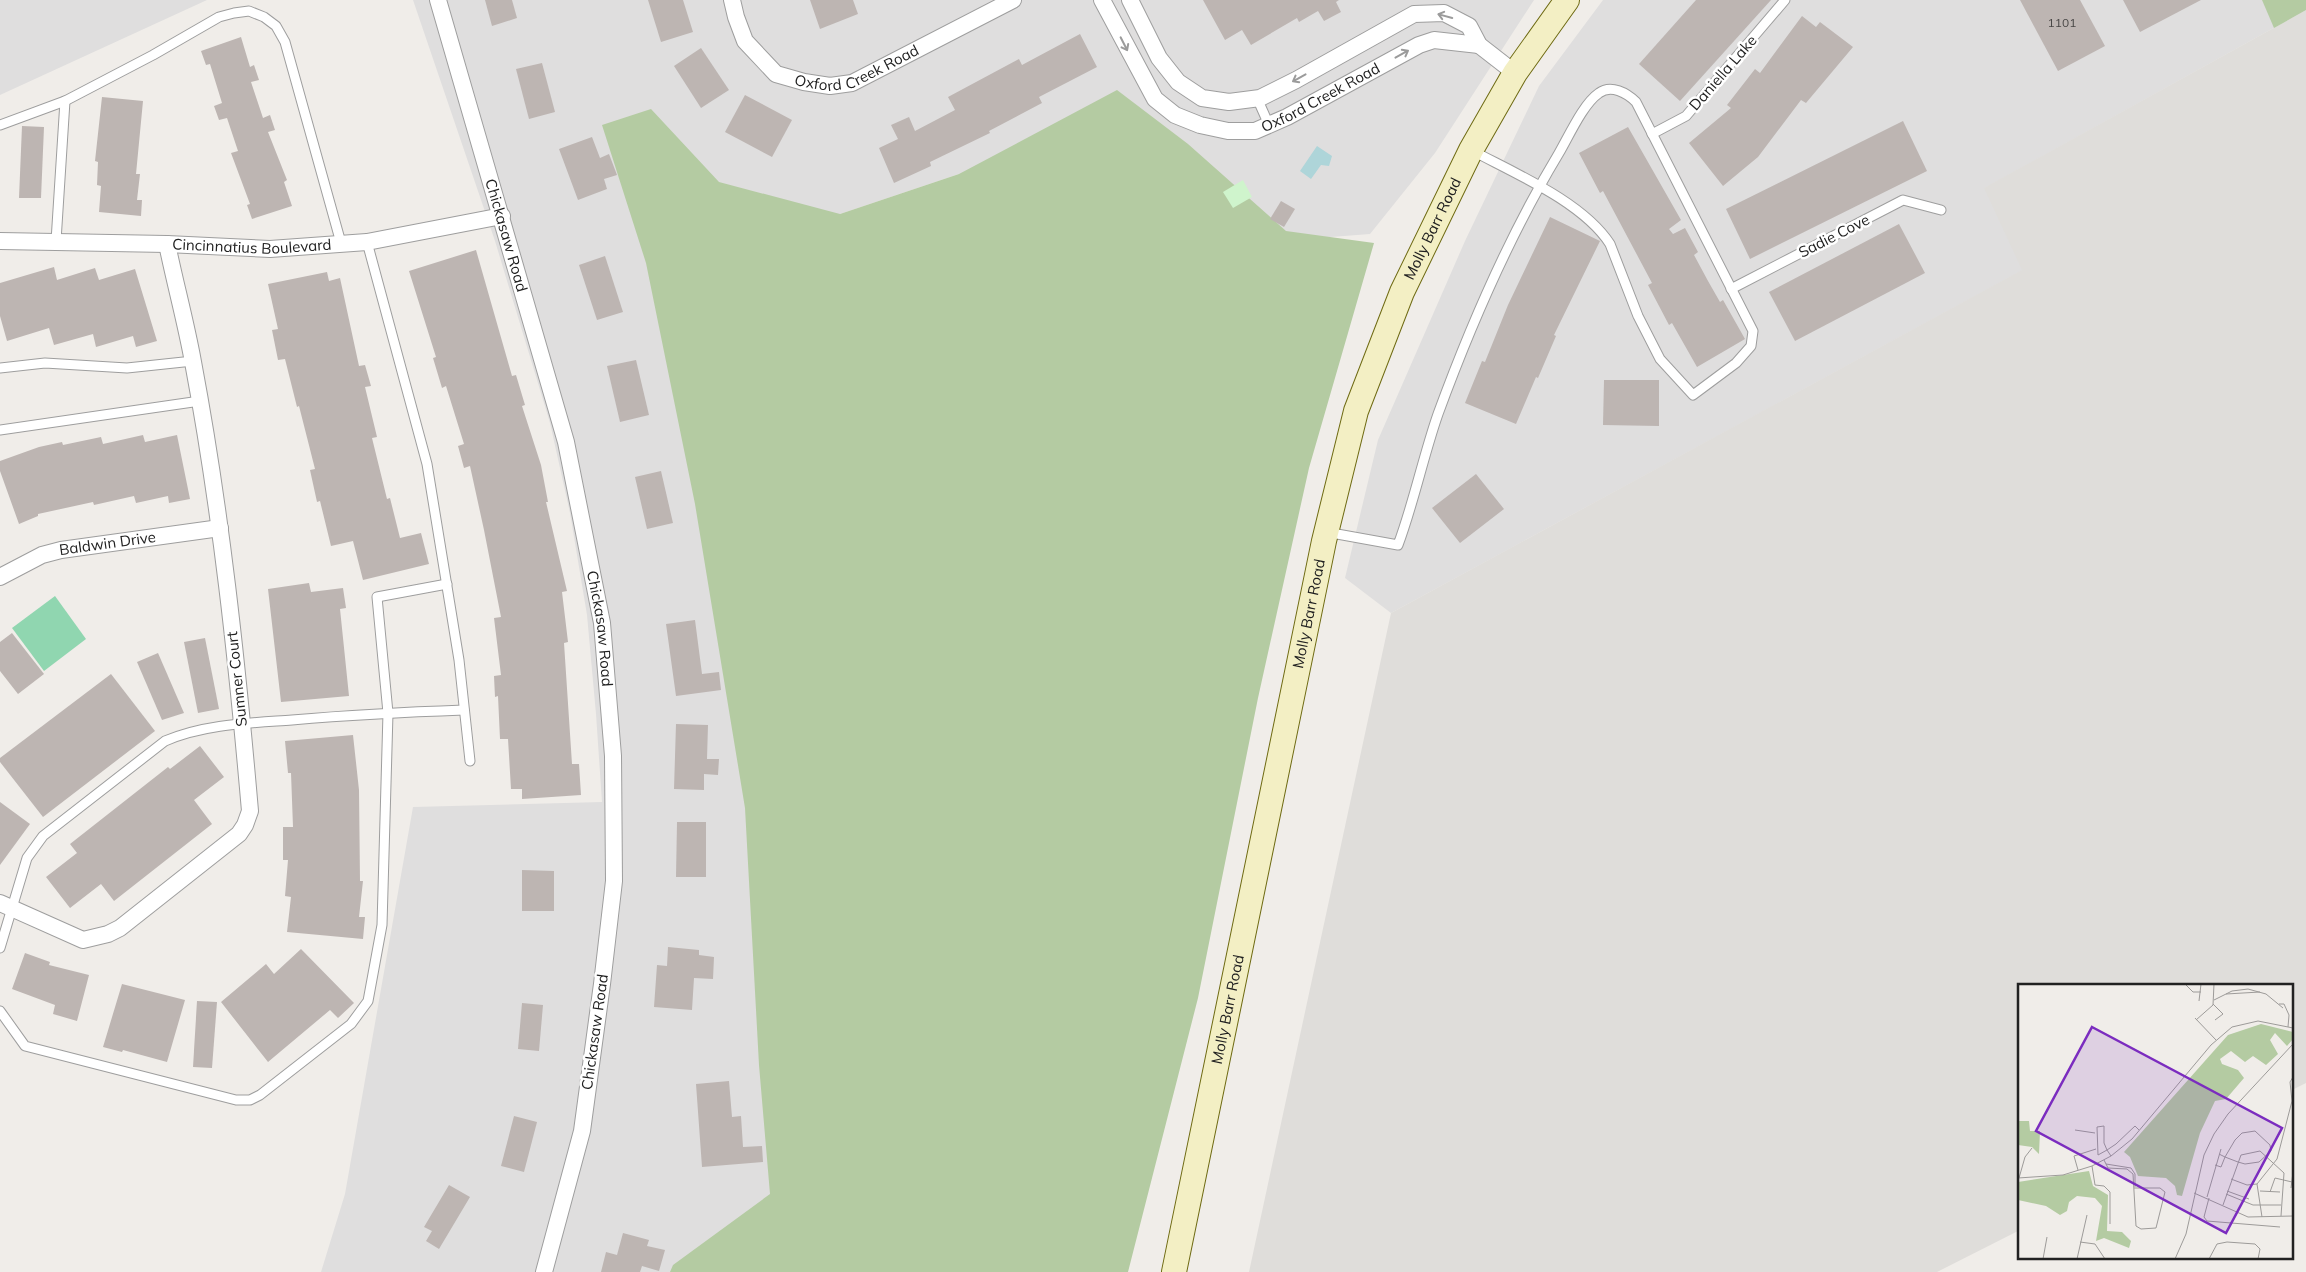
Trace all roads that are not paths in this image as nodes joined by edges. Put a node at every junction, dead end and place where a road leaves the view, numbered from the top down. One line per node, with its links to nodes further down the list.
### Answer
1 (438, 0): 18 (street, Chickasaw Road)
2 (732, 0): 3 (street, Oxford Creek Road)
3 (1013, 0)
4 (1102, 0): 13 (street, Oxford Creek Road, one-way to 13)
5 (1130, 0): 10 (street, Oxford Creek Road)
6 (1568, 0): 9 (main road, Molly Barr Road)
7 (1785, 0): 14 (lane, Daniella Lake)
8 (1479, 45): 9 (street, Oxford Creek Road); 10 (street, Oxford Creek Road, one-way to 10); 13 (street, Oxford Creek Road, one-way to 8)
9 (1515, 73): 15 (main road, Molly Barr Road)
10 (1257, 98): 13 (lane)
11 (65, 101): 12 (lane); 20 (lane); 22 (lane)
12 (0, 125)
13 (1269, 125)
14 (1652, 134): 16 (lane); 24 (lane)
15 (1471, 150): 16 (lane); 30 (main road, Molly Barr Road)
16 (1539, 186): 24 (lane); 30 (lane)
17 (1941, 210): 24 (lane, Sadie Cove)
18 (502, 216): 21 (street, Cincinnatius Boulevard); 40 (street, Chickasaw Road)
19 (0, 241): 20 (street, Cincinnatius Boulevard)
20 (56, 241): 23 (street, Cincinnatius Boulevard)
21 (367, 242): 22 (street, Cincinnatius Boulevard); 32 (lane)
22 (341, 243): 23 (street, Cincinnatius Boulevard)
23 (167, 244): 25 (street, Sumner Court)
24 (1731, 289)
25 (193, 361): 26 (lane); 27 (street, Sumner Court)
26 (0, 368)
27 (200, 401): 28 (lane); 29 (street, Sumner Court)
28 (0, 430)
29 (220, 528): 31 (street, Baldwin Drive); 35 (street, Sumner Court)
30 (1326, 532): 41 (main road, Molly Barr Road)
31 (0, 577)
32 (447, 584): 33 (lane); 34 (lane)
33 (464, 710): 34 (lane); 36 (lane)
34 (388, 712): 35 (lane); 39 (lane)
35 (243, 724): 37 (lane); 37 (street, Sumner Court)
36 (470, 760)
37 (6, 906): 38 (lane)
38 (0, 948)
39 (0, 1011)
40 (544, 1272)
41 (1174, 1272)

